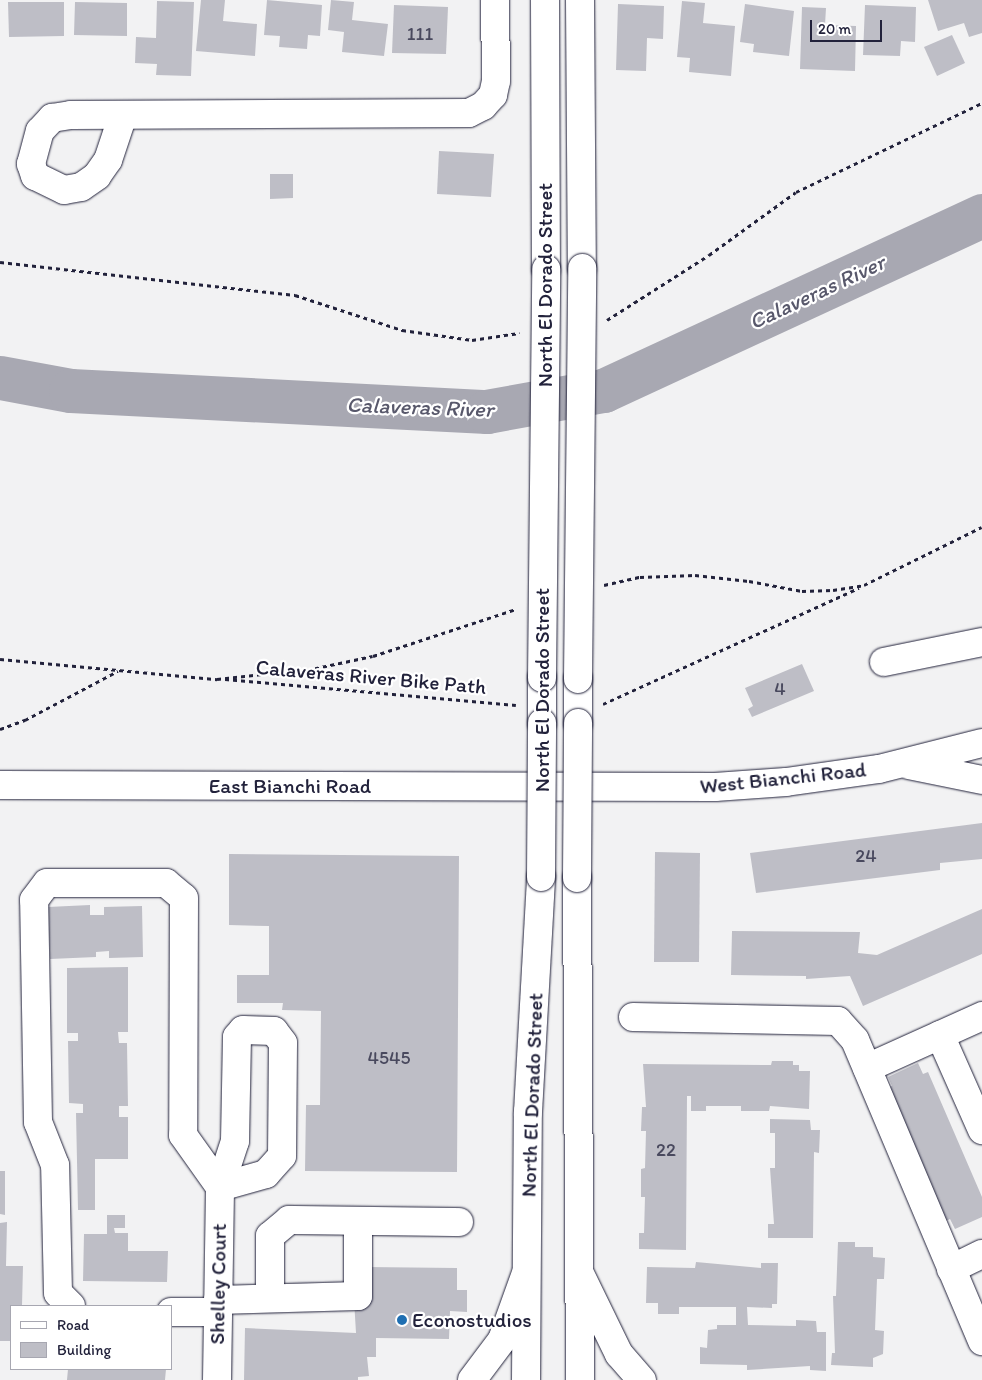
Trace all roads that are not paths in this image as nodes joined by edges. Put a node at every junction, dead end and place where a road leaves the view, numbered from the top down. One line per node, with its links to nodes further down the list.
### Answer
1 (495, 0): 4 (main road)
2 (546, 0): 22 (main road, North El Dorado Street, bridge)
3 (580, 0): 23 (main road, North El Dorado Street, bridge)
4 (123, 115)
5 (982, 642): 6 (main road)
6 (884, 662)
7 (982, 744): 8 (main road, West Bianchi Road)
8 (900, 764): 9 (main road); 11 (main road, West Bianchi Road)
9 (982, 780)
10 (0, 785): 11 (main road, East Bianchi Road)
11 (580, 788)
12 (982, 1016): 14 (main road)
13 (633, 1017): 15 (main road)
14 (940, 1035): 15 (main road); 16 (main road)
15 (867, 1068): 21 (main road)
16 (982, 1130)
17 (220, 1187): 17 (main road, Shelley Court); 25 (main road); 26 (main road, Shelley Court)
18 (358, 1221): 19 (main road); 24 (main road); 24 (main road)
19 (459, 1222)
20 (982, 1254): 21 (main road)
21 (951, 1269): 28 (main road)
22 (527, 1270): 30 (main road); 31 (main road, North El Dorado Street)
23 (579, 1272): 32 (main road, North El Dorado Street); 33 (main road)
24 (270, 1298): 26 (main road)
25 (70, 1305)
26 (218, 1306): 27 (main road); 29 (main road, Shelley Court)
27 (172, 1312)
28 (982, 1341)
29 (217, 1380)
30 (472, 1380)
31 (526, 1380)
32 (580, 1380)
33 (642, 1380)

